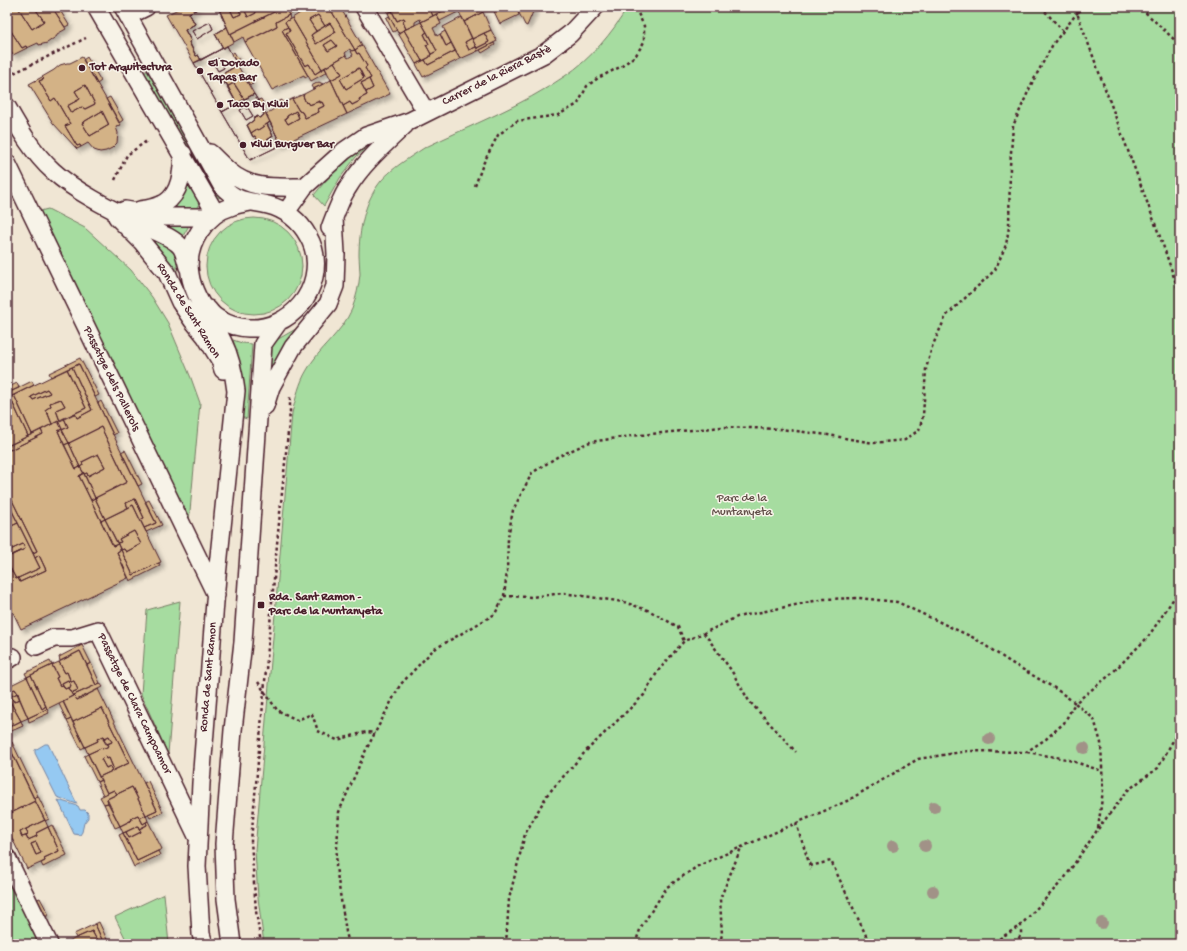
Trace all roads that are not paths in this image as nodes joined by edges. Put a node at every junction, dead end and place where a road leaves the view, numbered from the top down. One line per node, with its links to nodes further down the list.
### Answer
1 (96, 7): 10 (street)
2 (146, 7): 5 (street)
3 (364, 7): 7 (street)
4 (595, 7): 7 (street, Carrer de la Riera Bastè)
5 (126, 12): 9 (street, Ronda de Sant Ramon)
6 (7, 107): 14 (street)
7 (426, 112): 8 (street, Carrer de la Riera Bastè)
8 (410, 121): 12 (street, Carrer de la Riera Bastè); 18 (street, Carrer de la Riera Bastè)
9 (197, 140): 12 (street, Ronda de Sant Ramon); 13 (street, Ronda de Sant Ramon)
10 (182, 154): 15 (street); 17 (street)
11 (7, 163): 25 (street, Passatge dels Pallerols)
12 (304, 187): 16 (street, Carrer de la Riera Bastè)
13 (251, 202): 16 (street, Ronda de Sant Ramon); 17 (street, Ronda de Sant Ramon)
14 (106, 206): 15 (street); 20 (street); 23 (street, Ronda de Sant Ramon)
15 (135, 212): 17 (street)
16 (286, 212): 19 (street, Ronda de Sant Ramon)
17 (214, 215): 20 (street, Ronda de Sant Ramon)
18 (334, 218): 19 (street, Carrer de la Riera Bastè); 24 (street, Ronda de Sant Ramon)
19 (316, 269): 22 (street, Ronda de Sant Ramon)
20 (190, 274): 21 (street, Ronda de Sant Ramon)
21 (204, 306): 22 (street, Ronda de Sant Ramon); 23 (street, Ronda de Sant Ramon)
22 (278, 323): 24 (street, Ronda de Sant Ramon)
23 (235, 411): 25 (street, Ronda de Sant Ramon)
24 (258, 427): 31 (street, Ronda de Sant Ramon)
25 (216, 595): 27 (street, Ronda de Sant Ramon)
26 (36, 646): 27 (street, Passatge de Clara Campoamor)
27 (198, 837): 30 (street, Ronda de Sant Ramon)
28 (7, 858): 29 (street)
29 (49, 944)
30 (204, 944)
31 (232, 944)

